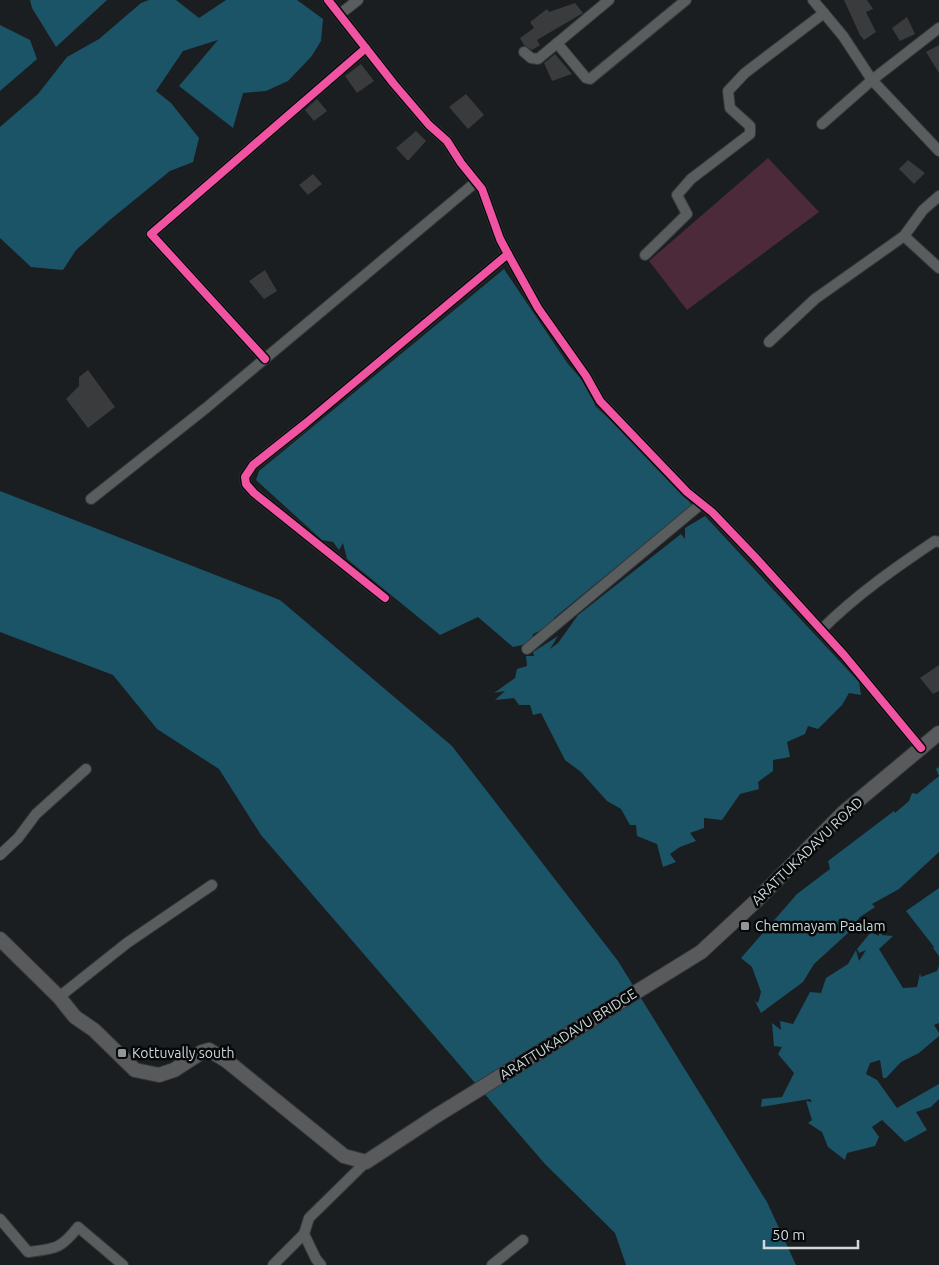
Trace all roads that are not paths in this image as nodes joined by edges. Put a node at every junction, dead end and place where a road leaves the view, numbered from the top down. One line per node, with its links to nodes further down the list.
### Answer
1 (328, 0): 7 (street)
2 (358, 0): 7 (street)
3 (609, 0): 9 (street)
4 (686, 0): 9 (street)
5 (813, 0): 6 (street)
6 (824, 13): 12 (street); 19 (street)
7 (340, 14): 10 (street)
8 (939, 28): 12 (street)
9 (557, 44): 11 (street)
10 (366, 48): 15 (street); 22 (street)
11 (524, 52)
12 (872, 80): 13 (street); 14 (street)
13 (822, 124)
14 (939, 151)
15 (476, 182): 18 (street); 22 (street)
16 (939, 196): 17 (street)
17 (904, 236): 20 (street); 21 (street)
18 (508, 254): 24 (street); 26 (street)
19 (645, 256)
20 (939, 268)
21 (769, 342)
22 (265, 359): 23 (street)
23 (91, 500)
24 (702, 504): 27 (street); 28 (street)
25 (939, 542): 27 (street)
26 (385, 598)
27 (821, 630): 30 (street)
28 (527, 649)
29 (939, 733): 30 (main road, ARATTUKADAVU ROAD)
30 (921, 748): 35 (main road, ARATTUKADAVU ROAD)
31 (86, 769): 32 (street)
32 (0, 855)
33 (212, 885): 36 (street)
34 (0, 939): 36 (main road)
35 (701, 952): 37 (main road, ARATTUKADAVU BRIDGE)
36 (59, 998): 37 (main road)
37 (366, 1162): 39 (street)
38 (0, 1219): 41 (street)
39 (304, 1234): 42 (street); 43 (street)
40 (523, 1240): 44 (street)
41 (123, 1265)
42 (273, 1265)
43 (321, 1265)
44 (492, 1265)

